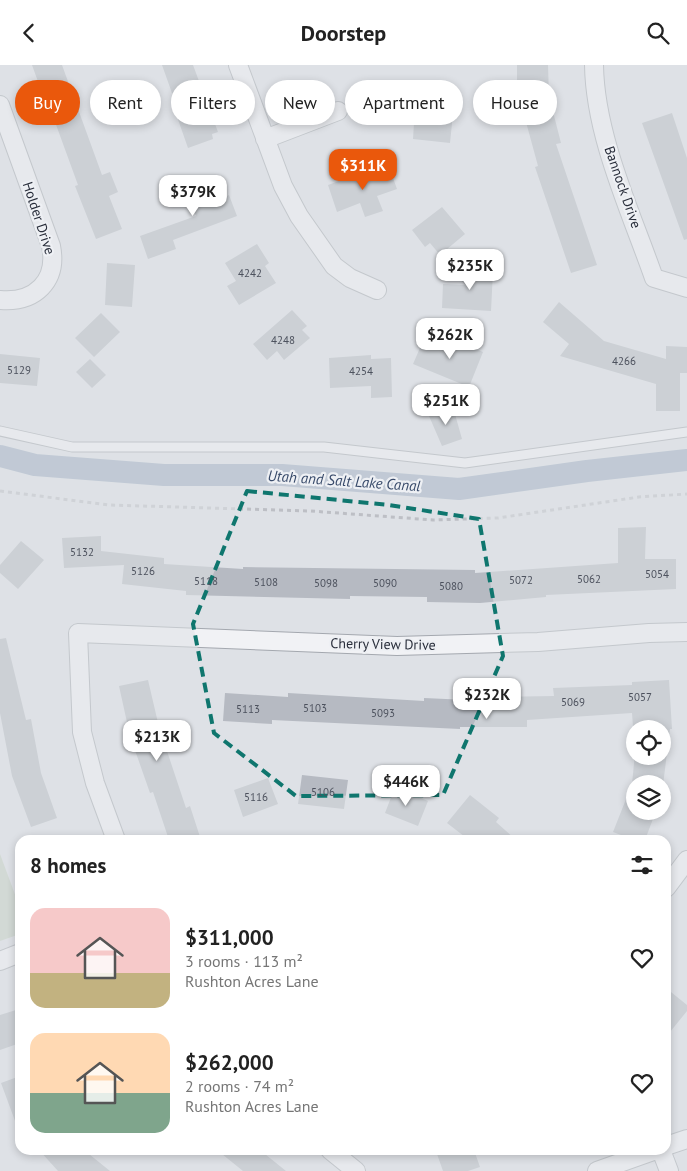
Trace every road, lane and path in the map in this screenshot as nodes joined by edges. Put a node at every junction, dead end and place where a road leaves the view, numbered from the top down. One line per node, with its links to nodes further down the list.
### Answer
1 (238, 65): 5 (street)
2 (594, 65): 6 (street, Bannock Drive)
3 (0, 105): 8 (street, Holder Drive)
4 (338, 111): 5 (street)
5 (265, 139): 7 (street)
6 (687, 288)
7 (377, 290)
8 (0, 300)
9 (0, 431): 10 (lane)
10 (687, 431)
11 (0, 491): 12 (path)
12 (687, 494)
13 (687, 633): 14 (street, Cherry View Drive)
14 (114, 835)
15 (687, 860): 16 (street)
16 (671, 881)
17 (15, 955): 18 (street)
18 (0, 961)
19 (687, 1139): 20 (street)
20 (671, 1144)
21 (336, 1155): 24 (street)
22 (642, 1155): 25 (street)
23 (663, 1155): 26 (street)
24 (356, 1171)
25 (597, 1171)
26 (669, 1171)

